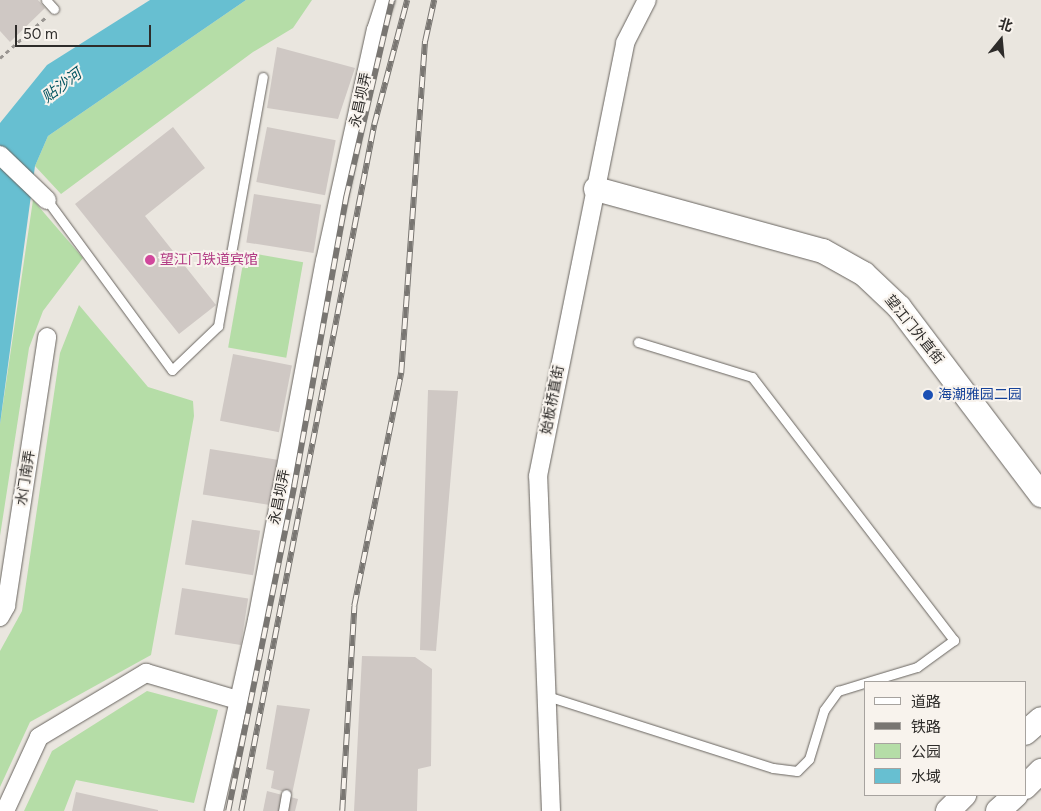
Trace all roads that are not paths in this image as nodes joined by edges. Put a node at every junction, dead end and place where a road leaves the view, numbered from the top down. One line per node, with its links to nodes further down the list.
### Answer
1 (46, 0): 4 (lane)
2 (386, 0): 16 (street, 永昌坝弄)
3 (647, 0): 7 (street, 始板桥直街)
4 (54, 9)
5 (262, 77): 8 (lane)
6 (0, 155): 8 (street)
7 (596, 190): 11 (street, 望江门外直街); 15 (street, 始板桥直街)
8 (47, 200)
9 (47, 337): 12 (street, 水门南弄)
10 (638, 342): 13 (lane)
11 (1041, 496)
12 (0, 617)
13 (872, 681)
14 (864, 684): 15 (lane)
15 (546, 696): 27 (street, 始板桥直街)
16 (237, 700): 24 (street); 25 (street, 永昌坝弄)
17 (1041, 718): 18 (street)
18 (1026, 731)
19 (1041, 772): 20 (street)
20 (1026, 786)
21 (286, 794): 26 (lane)
22 (963, 796): 28 (street)
23 (1015, 796): 29 (street)
24 (5, 811)
25 (214, 811)
26 (283, 811)
27 (551, 811)
28 (948, 811)
29 (998, 811)

